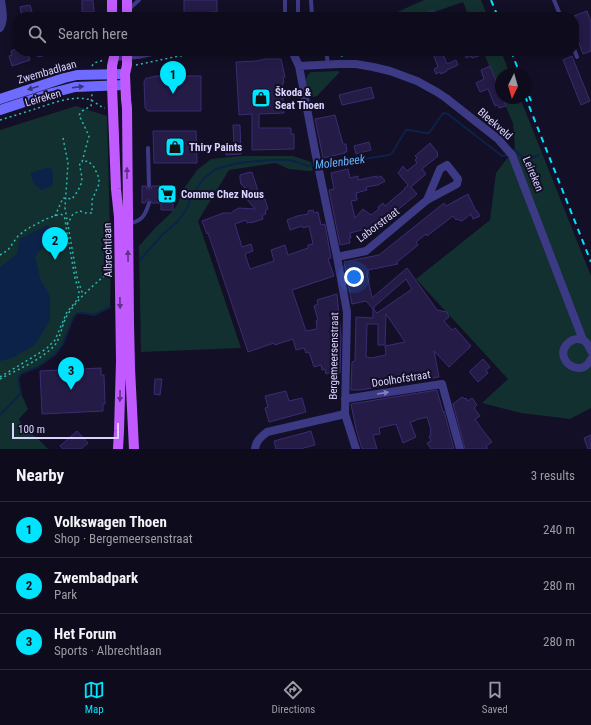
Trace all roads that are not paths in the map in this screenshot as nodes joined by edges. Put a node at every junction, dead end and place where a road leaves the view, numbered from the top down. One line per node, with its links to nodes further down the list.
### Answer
1 (1, 0): 16 (street)
2 (112, 0): 9 (main road)
3 (127, 0): 10 (main road)
4 (139, 0): 11 (lane)
5 (285, 0): 12 (lane)
6 (298, 0): 13 (lane)
7 (311, 0): 14 (lane)
8 (554, 0): 15 (lane)
9 (112, 12)
10 (127, 12)
11 (129, 12)
12 (284, 12)
13 (298, 12)
14 (312, 12)
15 (559, 12)
16 (0, 28)
17 (114, 56): 23 (main road, Albrechtlaan)
18 (127, 56): 24 (main road, Albrechtlaan)
19 (294, 56): 22 (street, Bergemeersenstraat)
20 (327, 56): 21 (lane)
21 (328, 64): 22 (street, Bleekveld); 36 (street, Bleekveld)
22 (299, 66): 35 (street, Bergemeersenstraat)
23 (112, 74): 24 (street, Zwembadlaan); 25 (main road, Albrechtlaan); 27 (street, Zwembadlaan)
24 (125, 74): 26 (main road, Albrechtlaan)
25 (112, 85): 26 (street, Zwembadlaan); 27 (street, Zwembadlaan, one-way to 25); 41 (main road, Albrechtlaan, one-way to 41)
26 (125, 85): 34 (main road, Albrechtlaan, one-way to 26)
27 (50, 88): 28 (street, Zwembadlaan, one-way to 28); 29 (street, Zwembadlaan)
28 (0, 99)
29 (0, 110)
30 (148, 148): 31 (lane)
31 (149, 186)
32 (427, 200): 35 (street, Laborstraat)
33 (149, 203): 34 (lane)
34 (128, 224): 42 (main road, Albrechtlaan, one-way to 34)
35 (338, 257): 39 (street, Bergemeersenstraat)
36 (583, 340): 37 (street, Bleekveld); 38 (street)
37 (591, 351)
38 (591, 359)
39 (345, 399): 40 (street, Bergemeersenstraat); 45 (street, Doolhofstraat, one-way to 45)
40 (344, 414): 43 (street); 44 (street, Bergemeersenstraat)
41 (118, 449)
42 (134, 449)
43 (255, 449)
44 (356, 449)
45 (460, 449)

